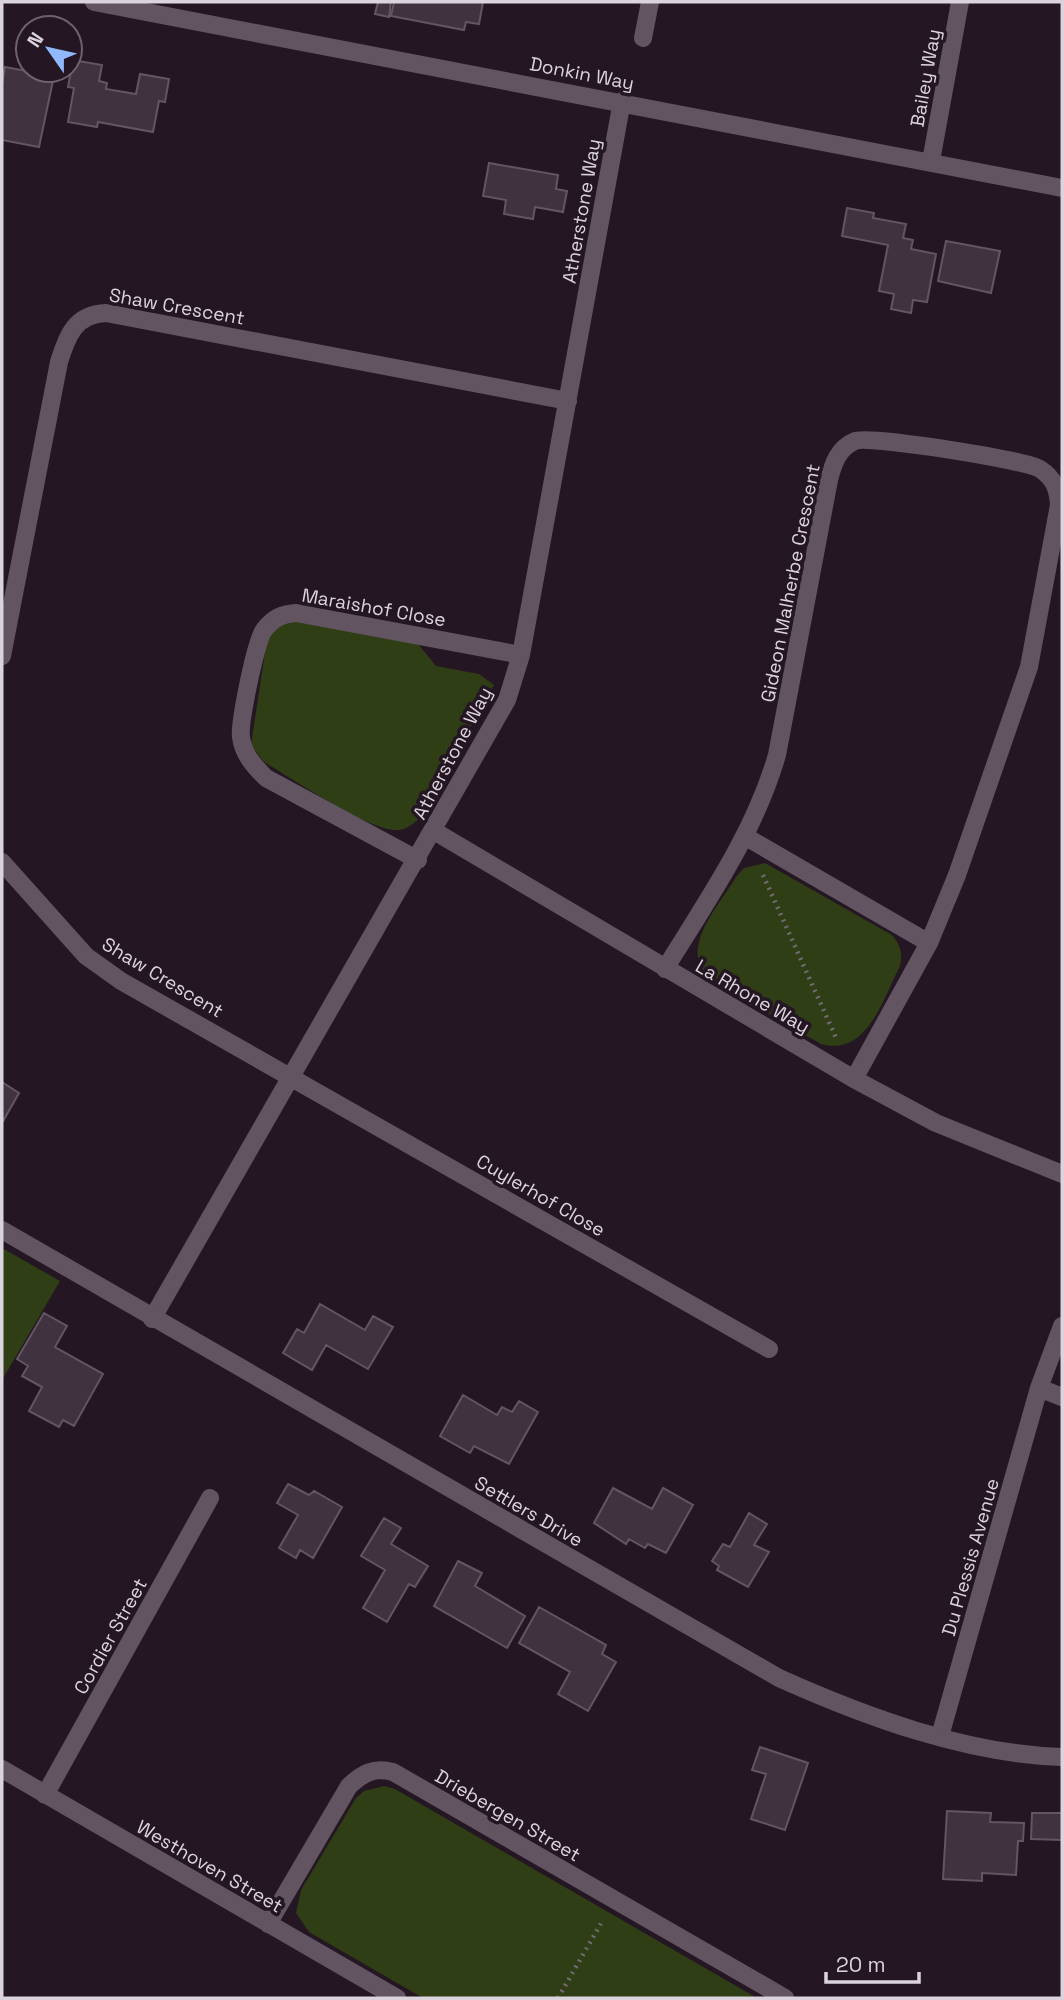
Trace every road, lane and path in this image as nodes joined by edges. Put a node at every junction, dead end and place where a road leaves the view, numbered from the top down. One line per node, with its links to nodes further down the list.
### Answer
1 (94, 2): 5 (street, Donkin Way)
2 (650, 2): 4 (street)
3 (960, 2): 6 (street, Bailey Way)
4 (643, 38)
5 (622, 101): 6 (street, Donkin Way); 8 (street, Atherstone Way)
6 (931, 161): 7 (street, Donkin Way)
7 (1062, 188)
8 (568, 401): 9 (street, Atherstone Way); 10 (street, Shaw Crescent)
9 (521, 655): 11 (street, Atherstone Way); 13 (street, Maraishof Close)
10 (2, 656)
11 (434, 831): 13 (street, Atherstone Way); 16 (street, La Rhone Way)
12 (747, 837): 15 (street); 15 (street, Gideon Malherbe Crescent); 16 (street, Gideon Malherbe Crescent); 18 (path)
13 (418, 860): 17 (street, Atherstone Way)
14 (2, 862): 17 (street, Shaw Crescent)
15 (929, 943): 18 (street, Gideon Malherbe Crescent)
16 (665, 969): 18 (street, La Rhone Way)
17 (293, 1076): 21 (street, Atherstone Way); 23 (street, Cuylerhof Close)
18 (854, 1079): 19 (street, La Rhone Way)
19 (1062, 1174)
20 (2, 1230): 21 (street, Settlers Drive)
21 (152, 1319): 27 (street, Settlers Drive)
22 (1062, 1326): 24 (street, Du Plessis Avenue)
23 (769, 1349)
24 (1040, 1388): 25 (street); 27 (street, Du Plessis Avenue)
25 (1062, 1397)
26 (210, 1498): 30 (street, Cordier Street)
27 (940, 1736): 28 (street, Settlers Drive)
28 (1062, 1757)
29 (2, 1769): 30 (street, Westhoven Street)
30 (45, 1795): 32 (street, Westhoven Street)
31 (615, 1900): 32 (street, Driebergen Street); 34 (path); 35 (street, Driebergen Street)
32 (268, 1924): 33 (street, Westhoven Street)
33 (397, 1998)
34 (558, 1998)
35 (785, 1998)

